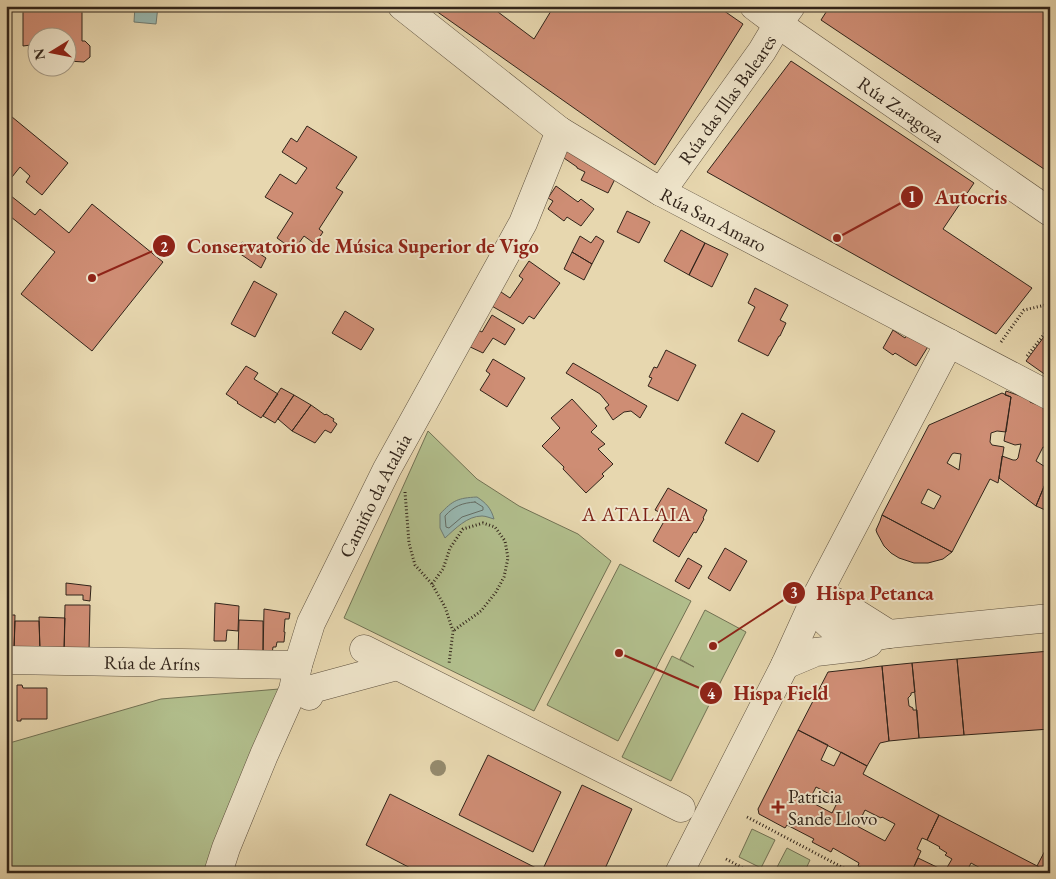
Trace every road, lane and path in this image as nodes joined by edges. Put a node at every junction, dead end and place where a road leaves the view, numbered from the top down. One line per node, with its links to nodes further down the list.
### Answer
1 (402, 6): 4 (street, Rúa San Amaro)
2 (754, 6): 3 (street, Rúa Zaragoza)
3 (785, 15): 5 (street, Rúa das Illas Baleares); 6 (street, Rúa Zaragoza)
4 (560, 131): 5 (street, Rúa San Amaro); 13 (street, Camiño da Atalaia)
5 (662, 192): 10 (street, Rúa San Amaro)
6 (1050, 212)
7 (1050, 304): 11 (path)
8 (1050, 327): 9 (path)
9 (1041, 338)
10 (949, 343): 11 (street, Rúa San Amaro); 15 (street)
11 (986, 362): 12 (street, Rúa San Amaro)
12 (1050, 396)
13 (388, 470): 14 (path); 21 (street, Camiño da Atalaia)
14 (432, 584): 17 (path); 17 (path)
15 (814, 601): 18 (street); 22 (street)
16 (1050, 618): 18 (street)
17 (453, 631): 24 (path)
18 (889, 634): 22 (street)
19 (364, 650): 23 (street)
20 (6, 660): 21 (street, Rúa de Aríns)
21 (298, 665): 29 (street, Camiño da Atalaia)
22 (785, 665): 30 (street)
23 (397, 666): 24 (street); 25 (street)
24 (440, 688): 26 (street)
25 (309, 696)
26 (681, 808)
27 (747, 817): 32 (path)
28 (726, 859): 31 (path)
29 (218, 873)
30 (680, 873)
31 (752, 873)
32 (853, 873)

